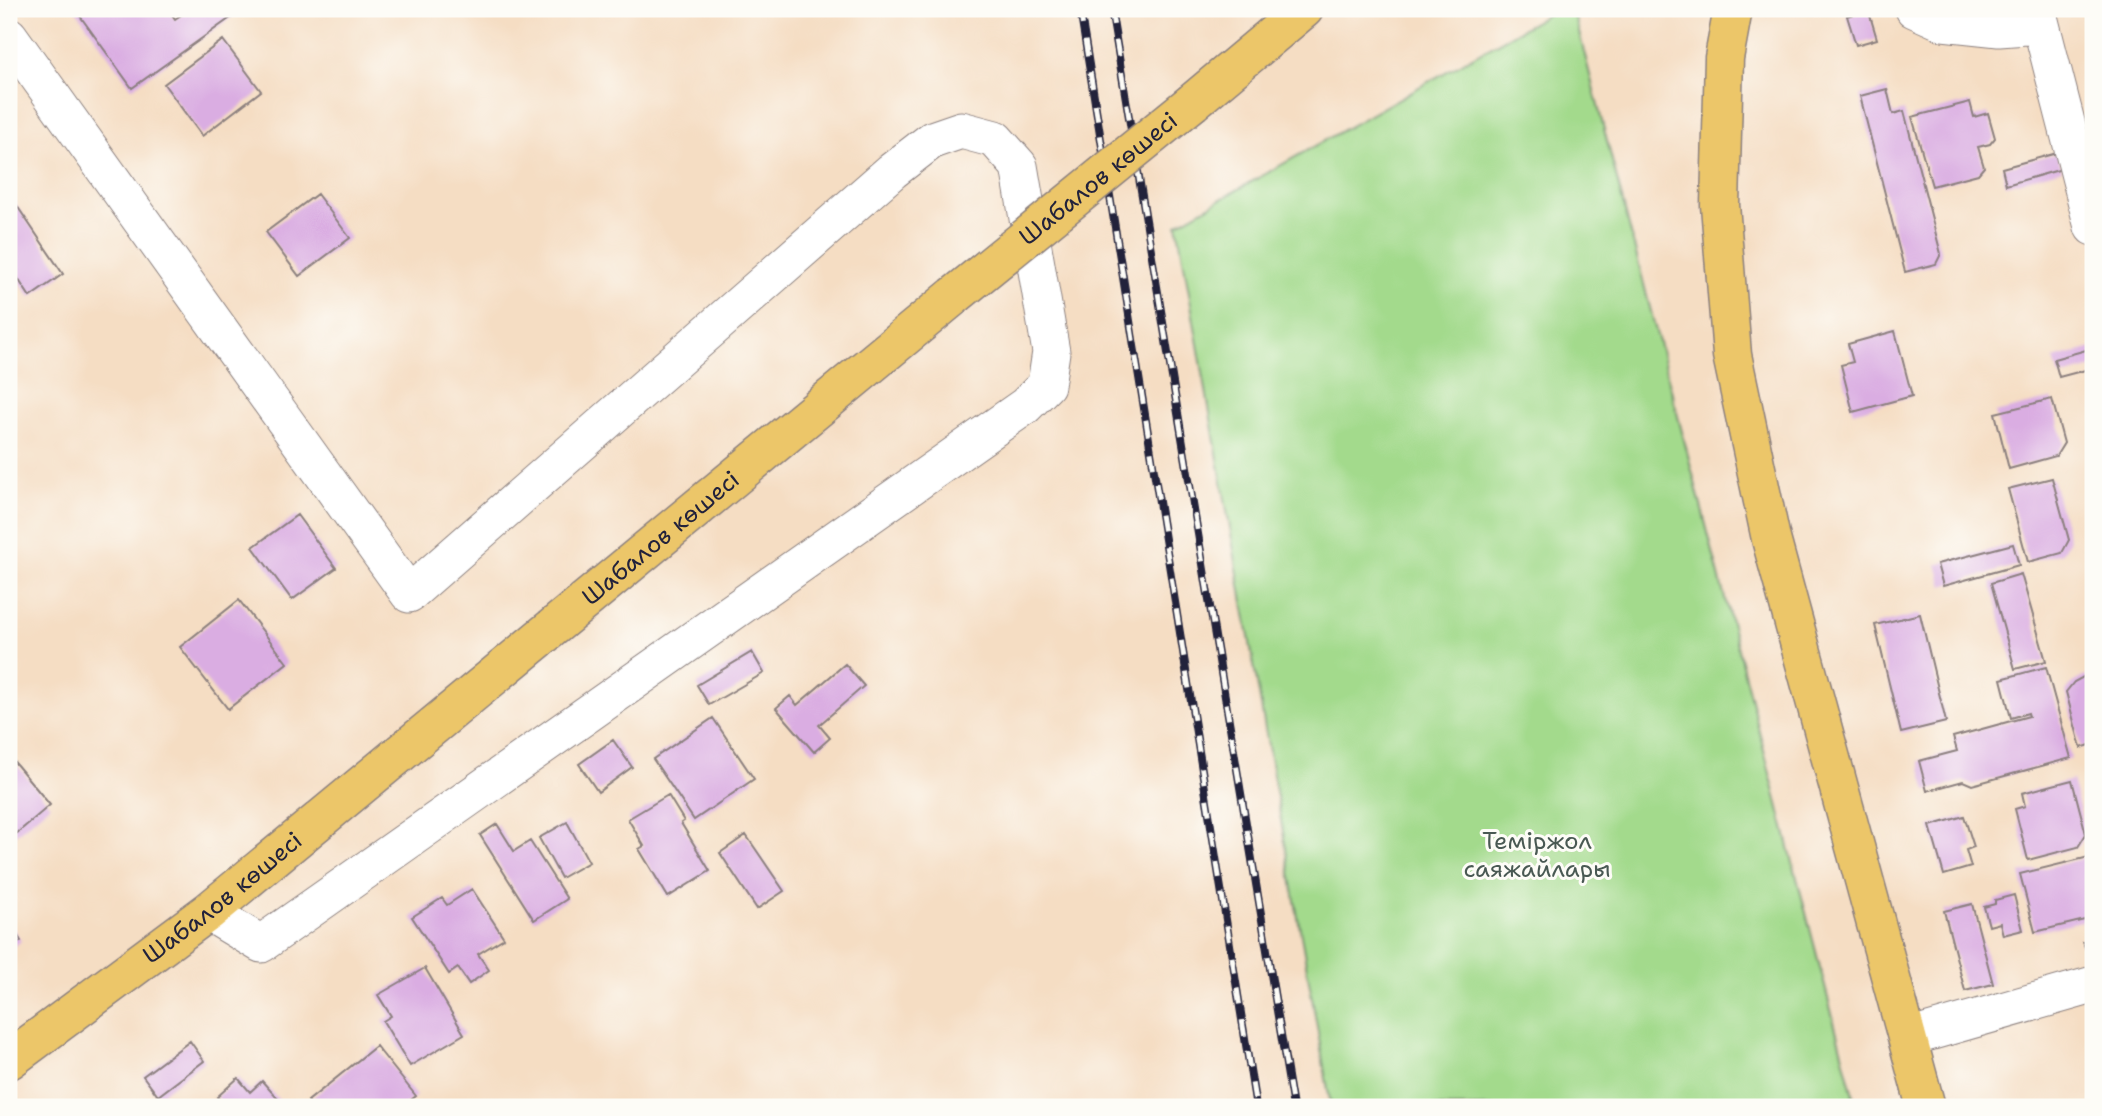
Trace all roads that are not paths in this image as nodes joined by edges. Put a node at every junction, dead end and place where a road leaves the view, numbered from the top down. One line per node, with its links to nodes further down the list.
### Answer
1 (1304, 9): 7 (main road, Шабалов көшесі, bridge)
2 (1733, 9): 9 (main road)
3 (1914, 9): 4 (street)
4 (2039, 17): 6 (street)
5 (9, 36): 7 (street)
6 (2093, 227)
7 (208, 912): 10 (main road, Шабалов көшесі)
8 (2093, 985): 9 (street)
9 (1908, 1038): 11 (main road)
10 (9, 1060)
11 (1926, 1107)

